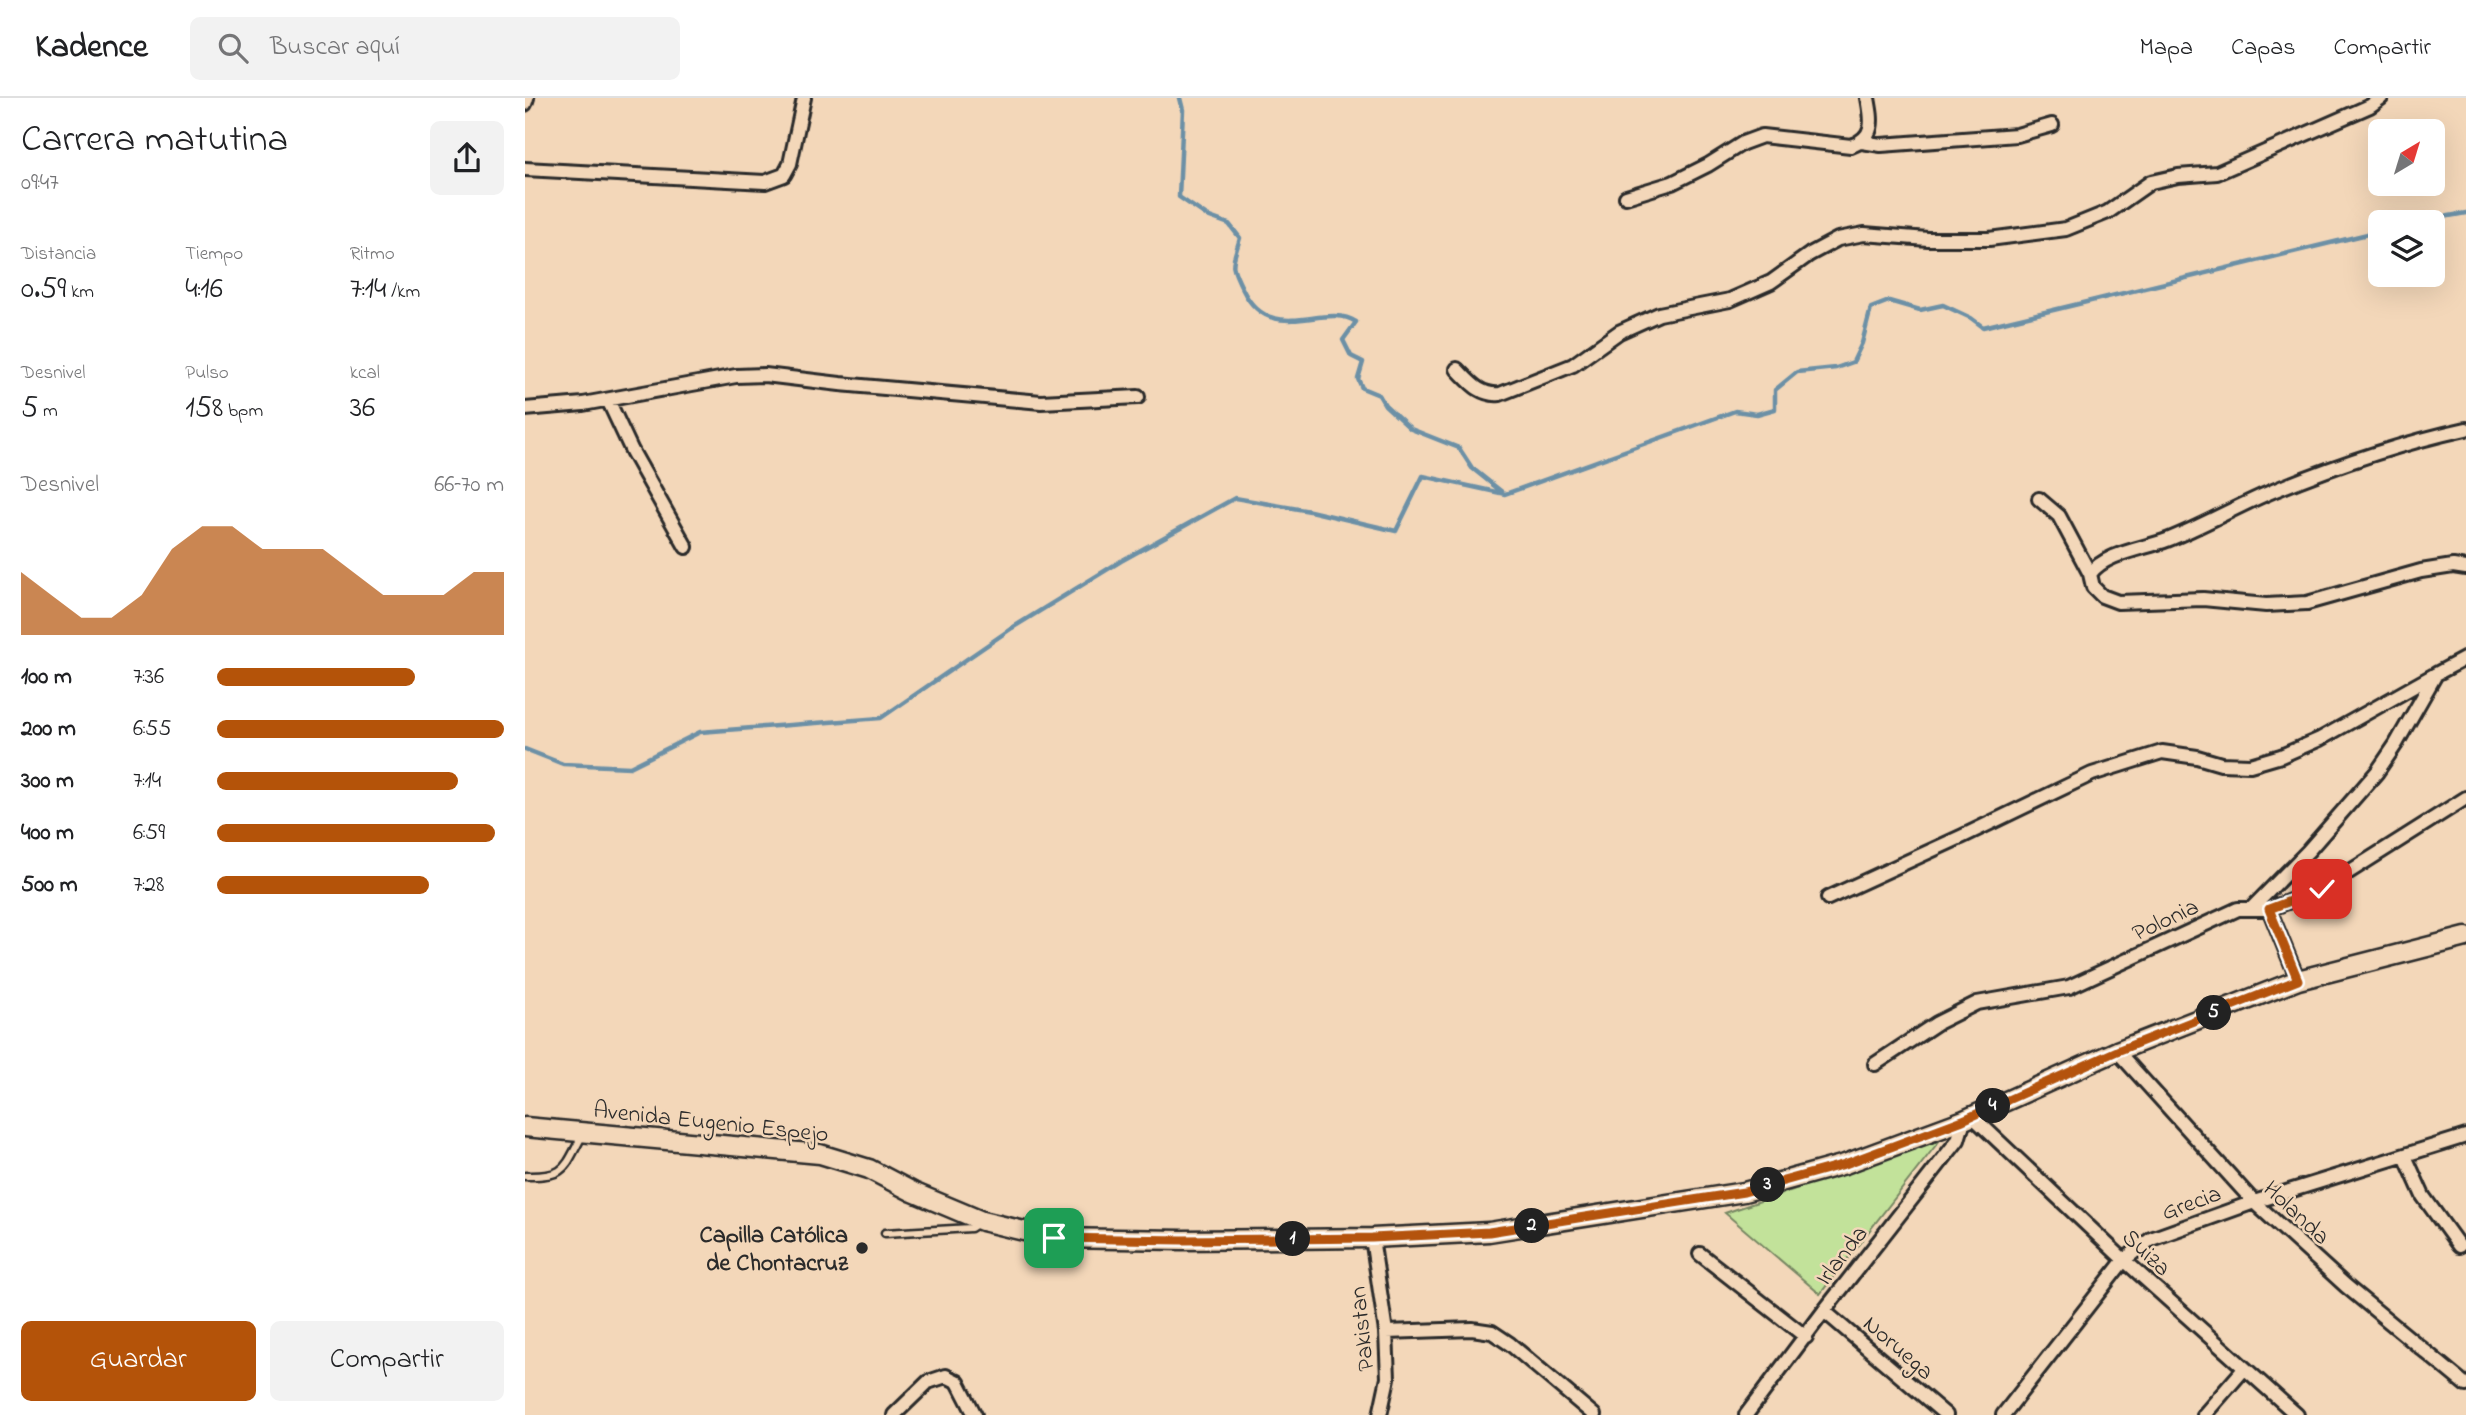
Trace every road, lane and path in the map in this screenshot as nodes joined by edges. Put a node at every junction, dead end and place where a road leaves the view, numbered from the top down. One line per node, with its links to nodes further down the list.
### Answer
1 (527, 98): 5 (street)
2 (804, 98): 8 (street)
3 (1868, 98): 7 (street)
4 (2381, 98): 10 (street)
5 (525, 104)
6 (2052, 125): 7 (street)
7 (1863, 142): 9 (street)
8 (525, 169)
9 (1626, 197)
10 (1457, 369)
11 (1138, 397): 12 (street)
12 (608, 400): 13 (street); 16 (street)
13 (525, 409)
14 (2466, 429): 18 (street)
15 (2039, 499): 18 (street)
16 (686, 547)
17 (2466, 568): 18 (street)
18 (2090, 574)
19 (2466, 658): 20 (street)
20 (2436, 674): 22 (street); 23 (street)
21 (2466, 798): 24 (street, Polonia)
22 (1828, 898)
23 (2253, 907): 24 (street, Polonia); 28 (street, Polonia)
24 (2269, 909): 26 (street)
25 (2466, 937): 26 (main road, Avenida Eugenio Espejo)
26 (2298, 980): 27 (main road, Avenida Eugenio Espejo)
27 (2117, 1051): 29 (main road, Avenida Eugenio Espejo); 35 (street, Holanda)
28 (1875, 1064)
29 (1968, 1118): 38 (main road, Avenida Eugenio Espejo); 41 (street, Suiza); 42 (street, Irlanda)
30 (525, 1127): 31 (main road, Avenida Eugenio Espejo)
31 (585, 1131): 34 (lane); 36 (main road, Avenida Eugenio Espejo)
32 (2466, 1136): 33 (street, Grecia)
33 (2405, 1156): 35 (street, Grecia); 39 (street)
34 (525, 1176)
35 (2254, 1202): 41 (street, Grecia); 46 (street, Holanda)
36 (982, 1221): 37 (lane); 38 (main road, Avenida Eugenio Espejo)
37 (885, 1233)
38 (1372, 1238): 43 (street, Pakistan)
39 (2459, 1246)
40 (1700, 1254): 44 (street)
41 (2124, 1260): 45 (street, Suiza); 53 (street, Grecia)
42 (1824, 1311): 44 (street, Irlanda); 52 (street, Noruega)
43 (1385, 1332): 49 (street, Pakistan); 50 (street)
44 (1806, 1336): 51 (street, Irlanda)
45 (2244, 1369): 54 (street); 55 (street, Suiza)
46 (2466, 1385)
47 (894, 1415): 48 (street)
48 (975, 1415)
49 (1380, 1415)
50 (1594, 1415)
51 (1746, 1415)
52 (1946, 1415)
53 (2003, 1415)
54 (2204, 1415)
55 (2297, 1415)

